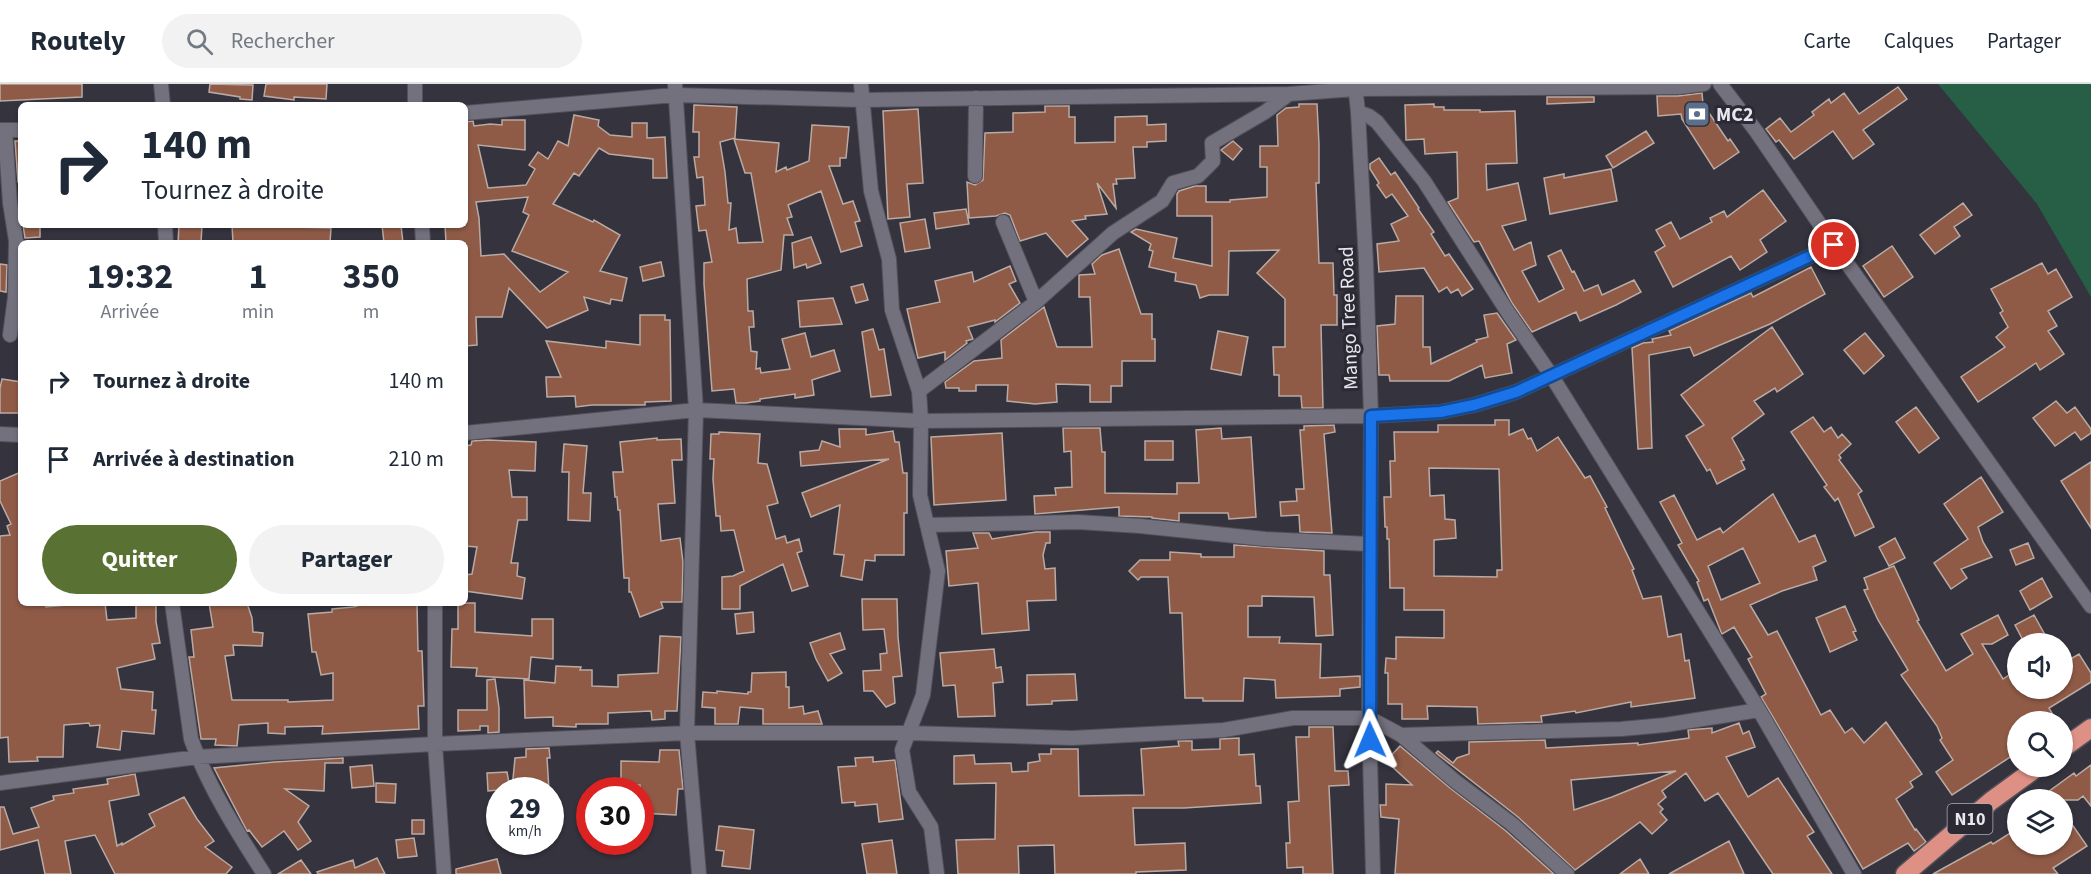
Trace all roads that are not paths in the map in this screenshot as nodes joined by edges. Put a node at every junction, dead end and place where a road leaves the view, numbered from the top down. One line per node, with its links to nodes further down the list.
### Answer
1 (161, 84): 12 (street)
2 (415, 84): 13 (street)
3 (861, 84): 11 (street)
4 (1704, 84): 6 (street)
5 (1720, 84): 19 (street)
6 (1355, 87): 9 (street); 14 (street, Mango Tree Road)
7 (675, 90): 11 (street); 15 (street); 24 (street)
8 (1133, 90): 9 (street); 10 (street)
9 (1288, 94): 20 (street)
10 (976, 98): 11 (street); 17 (street)
11 (861, 100): 23 (street)
12 (163, 102)
13 (415, 102)
14 (1358, 112): 22 (street); 25 (street, Mango Tree Road)
15 (468, 113)
16 (3, 130): 21 (street)
17 (975, 176)
18 (1003, 222): 20 (street)
19 (1834, 245): 22 (street); 34 (street)
20 (1036, 302): 23 (street)
21 (10, 335)
22 (1551, 375): 25 (street); 35 (street)
23 (919, 391): 26 (street)
24 (696, 410): 26 (street); 28 (street); 38 (street)
25 (1371, 416): 26 (street); 31 (street, Mango Tree Road)
26 (921, 421): 30 (street)
27 (0, 434): 29 (street)
28 (468, 434)
29 (18, 435)
30 (927, 525): 31 (street); 39 (street)
31 (1369, 544): 36 (street, Mango Tree Road)
32 (172, 606): 43 (street)
33 (435, 606): 42 (street)
34 (2091, 606)
35 (1759, 710): 40 (street); 52 (street)
36 (1369, 718): 39 (street); 40 (street); 50 (street, Mango Tree Road)
37 (2091, 728): 41 (highway)
38 (687, 732): 39 (street); 42 (street); 48 (street)
39 (909, 733): 49 (street)
40 (1401, 735): 51 (street)
41 (2073, 741)
42 (435, 744): 43 (street); 47 (street)
43 (198, 757): 45 (street); 46 (street)
44 (2023, 777): 53 (highway, N10)
45 (0, 783)
46 (264, 874)
47 (444, 874)
48 (699, 874)
49 (937, 874)
50 (1373, 874)
51 (1567, 874)
52 (1854, 874)
53 (1905, 874)

